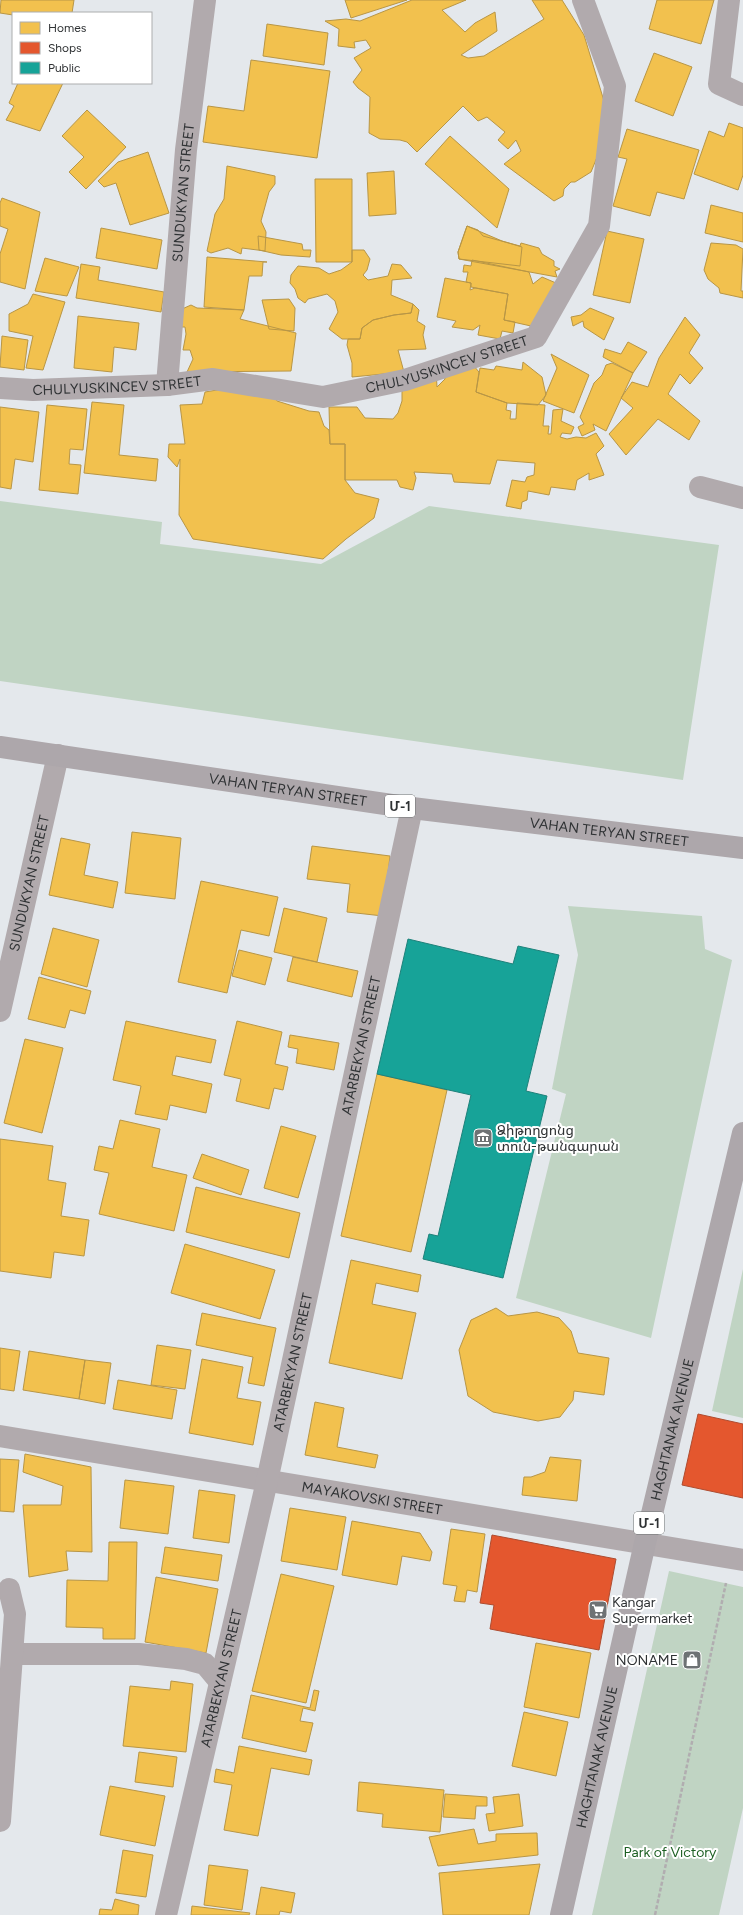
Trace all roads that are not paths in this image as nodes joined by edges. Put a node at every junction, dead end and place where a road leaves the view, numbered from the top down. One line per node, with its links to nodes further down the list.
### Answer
1 (205, 0): 5 (street, SUNDUKYAN STREET)
2 (583, 0): 5 (street, CHULYUSKINCEV STREET)
3 (729, 0): 4 (street)
4 (743, 95)
5 (167, 385): 6 (street, CHULYUSKINCEV STREET)
6 (0, 388)
7 (700, 487): 8 (street)
8 (743, 498)
9 (0, 747): 10 (highway, VAHAN TERYAN STREET / Մ-1)
10 (58, 755): 11 (highway, VAHAN TERYAN STREET / Մ-1); 13 (street, SUNDUKYAN STREET)
11 (412, 808): 12 (highway, VAHAN TERYAN STREET / Մ-1); 16 (street, ATARBEKYAN STREET)
12 (743, 848)
13 (0, 1011)
14 (743, 1132): 17 (highway, HAGHTANAK AVENUE / Մ-1)
15 (0, 1436): 16 (street, MAYAKOVSKI STREET)
16 (267, 1481): 17 (street, MAYAKOVSKI STREET); 21 (street, ATARBEKYAN STREET)
17 (644, 1544): 18 (street, MAYAKOVSKI STREET); 24 (highway, HAGHTANAK AVENUE / Մ-1)
18 (743, 1560)
19 (9, 1589): 20 (street)
20 (13, 1654): 21 (street); 22 (street)
21 (220, 1682): 23 (street, ATARBEKYAN STREET)
22 (0, 1821)
23 (166, 1915)
24 (561, 1915)

